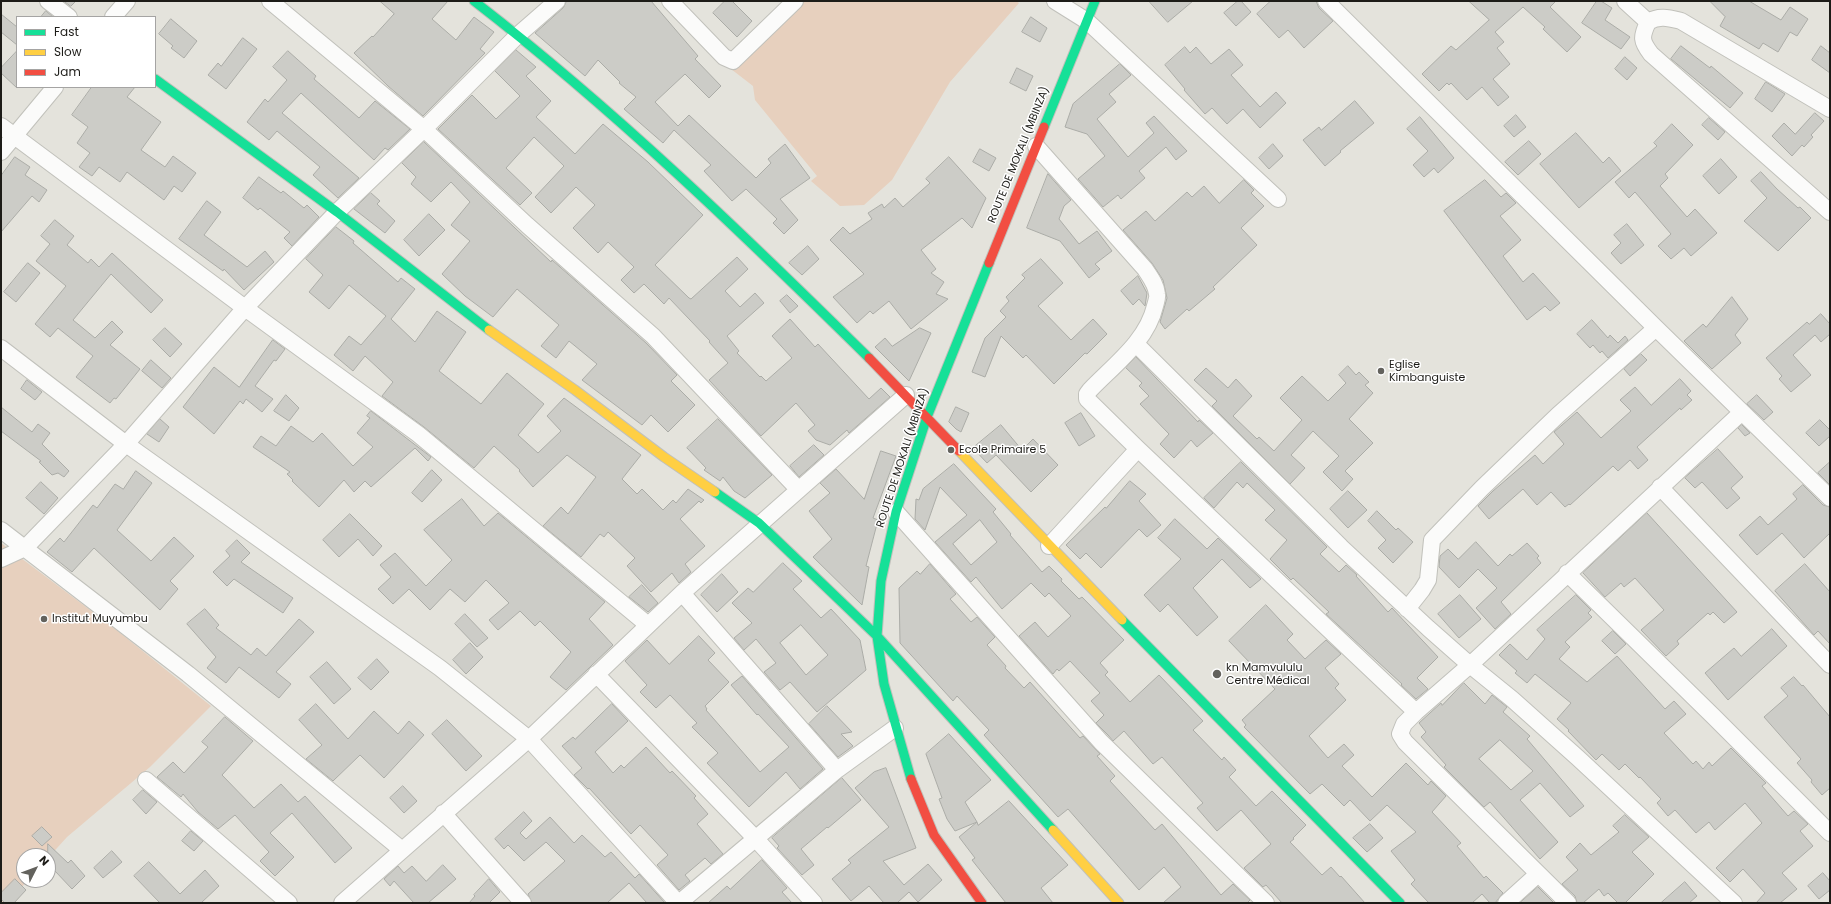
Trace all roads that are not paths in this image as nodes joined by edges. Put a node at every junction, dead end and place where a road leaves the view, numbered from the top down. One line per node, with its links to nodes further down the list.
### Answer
1 (48, 1): 12 (street)
2 (128, 1): 13 (street)
3 (270, 1): 21 (street)
4 (474, 1): 16 (street)
5 (557, 1): 16 (street)
6 (670, 1): 7 (street)
7 (795, 1)
8 (1055, 1): 14 (street)
9 (1095, 1): 14 (street, ROUTE DE MOKALI (MBINZA))
10 (1326, 1): 29 (street)
11 (1625, 1): 15 (street)
12 (68, 16)
13 (114, 16)
14 (1087, 21): 23 (street, ROUTE DE MOKALI (MBINZA)); 25 (street)
15 (1648, 22): 19 (street); 27 (street)
16 (518, 35): 21 (street); 32 (street)
17 (156, 81): 26 (street)
18 (54, 88): 22 (street)
19 (1830, 109)
20 (1, 126): 22 (street)
21 (424, 129): 26 (street); 38 (street)
22 (15, 136): 24 (street); 28 (street)
23 (1036, 146): 30 (street); 34 (street, ROUTE DE MOKALI (MBINZA))
24 (1, 152)
25 (1278, 199)
26 (337, 212): 28 (street); 41 (street)
27 (1830, 212)
28 (245, 308): 35 (street); 49 (street)
29 (1656, 328): 33 (street); 48 (street)
30 (1136, 344): 36 (street); 48 (street)
31 (1, 348): 35 (street)
32 (906, 395): 34 (street); 38 (street)
33 (1742, 412): 37 (street); 39 (street)
34 (927, 417): 40 (street, ROUTE DE MOKALI (MBINZA)); 43 (street)
35 (126, 444): 44 (street); 56 (street)
36 (1138, 450): 43 (street); 54 (street)
37 (1660, 487): 46 (street); 52 (street)
38 (798, 489): 41 (street)
39 (1830, 498)
40 (896, 512): 50 (street, ROUTE DE MOKALI (MBINZA)); 71 (street)
41 (759, 523): 47 (street); 50 (street)
42 (1, 530): 44 (street)
43 (1049, 546): 72 (street)
44 (24, 548): 45 (street); 62 (street)
45 (1, 559)
46 (1566, 574): 51 (street); 60 (street)
47 (682, 593): 49 (street); 57 (street)
48 (1407, 609): 51 (street)
49 (648, 625): 53 (street)
50 (877, 636): 55 (street, ROUTE DE MOKALI (MBINZA)); 70 (street)
51 (1470, 665): 54 (street); 75 (street)
52 (1830, 665)
53 (596, 674): 56 (street); 61 (street)
54 (1416, 712): 63 (street)
55 (895, 728): 57 (street); 69 (street, ROUTE DE MOKALI (MBINZA))
56 (529, 739): 59 (street); 67 (street)
57 (837, 770): 61 (street)
58 (146, 780): 65 (street)
59 (444, 814): 62 (street); 66 (street)
60 (1830, 833)
61 (755, 838): 67 (street); 68 (street)
62 (402, 850): 64 (street)
63 (1538, 874): 73 (street); 74 (street)
64 (346, 902)
65 (289, 903)
66 (523, 903)
67 (679, 903)
68 (814, 903)
69 (982, 903)
70 (1119, 903)
71 (1266, 903)
72 (1400, 903)
73 (1506, 903)
74 (1568, 903)
75 (1734, 903)

